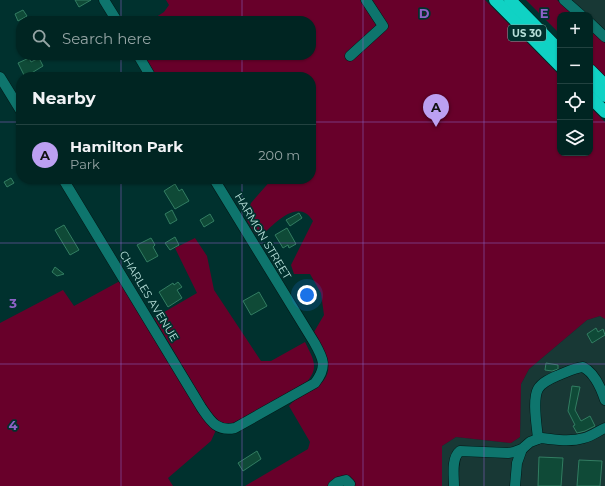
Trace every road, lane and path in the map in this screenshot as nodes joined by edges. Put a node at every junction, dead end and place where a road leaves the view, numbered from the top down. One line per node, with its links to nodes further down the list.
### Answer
1 (104, 0): 8 (street)
2 (366, 0): 13 (street)
3 (495, 0): 15 (highway, US 30)
4 (510, 0): 12 (highway, US 30)
5 (520, 0): 10 (highway)
6 (564, 0): 7 (street)
7 (578, 12)
8 (114, 16)
9 (593, 26): 11 (street)
10 (557, 37)
11 (605, 37)
12 (557, 48)
13 (350, 56)
14 (141, 60): 16 (street)
15 (557, 63)
16 (148, 72)
17 (593, 73): 20 (highway)
18 (0, 77): 23 (street)
19 (593, 84): 21 (highway)
20 (605, 84)
21 (605, 96)
22 (593, 100): 24 (highway)
23 (16, 103)
24 (605, 112)
25 (66, 184): 27 (street, CHARLES AVENUE)
26 (217, 184): 27 (street, HARMON STREET)
27 (323, 368)
28 (605, 400): 30 (street)
29 (605, 428): 30 (street)
30 (538, 439): 31 (street)
31 (522, 449): 34 (street); 35 (street)
32 (333, 486): 33 (street)
33 (349, 486)
34 (454, 486)
35 (515, 486)

